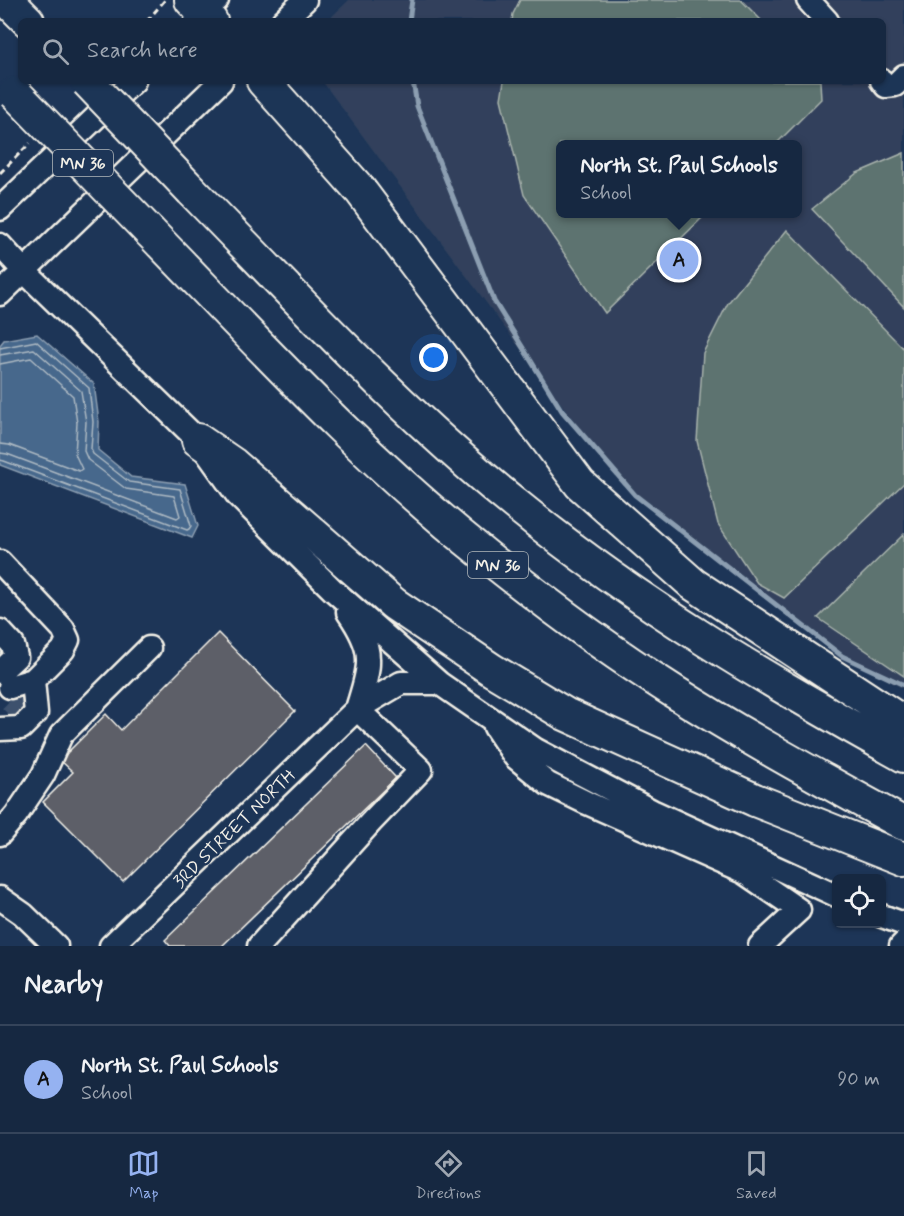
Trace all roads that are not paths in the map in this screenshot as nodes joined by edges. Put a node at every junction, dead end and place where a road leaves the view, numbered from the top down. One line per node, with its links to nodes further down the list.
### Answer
1 (7, 0): 4 (highway)
2 (305, 0): 5 (street)
3 (808, 0): 6 (street)
4 (25, 18)
5 (286, 18)
6 (824, 18)
7 (904, 76): 12 (street)
8 (90, 84): 29 (highway, bridge)
9 (131, 84): 14 (street)
10 (217, 84): 16 (street)
11 (267, 84): 28 (highway)
12 (884, 84)
13 (7, 86): 30 (highway, MN 36, bridge)
14 (0, 209)
15 (0, 245): 16 (street)
16 (24, 271): 17 (street); 18 (street)
17 (0, 294)
18 (198, 440): 20 (street); 32 (highway)
19 (0, 562): 23 (street)
20 (333, 590): 24 (street); 26 (street)
21 (0, 631): 25 (street)
22 (149, 648): 31 (street)
23 (33, 680): 25 (street); 25 (street)
24 (439, 683): 26 (street, 3RD STREET NORTH); 27 (street)
25 (7, 704)
26 (357, 709): 37 (street, 3RD STREET NORTH); 40 (street)
27 (488, 718): 33 (street); 41 (street)
28 (904, 723)
29 (904, 756)
30 (904, 824)
31 (0, 834)
32 (904, 859)
33 (832, 893)
34 (0, 897): 39 (street)
35 (886, 917): 36 (street)
36 (904, 924)
37 (122, 943)
38 (904, 943): 42 (street)
39 (56, 946)
40 (259, 946)
41 (760, 946)
42 (900, 946)

